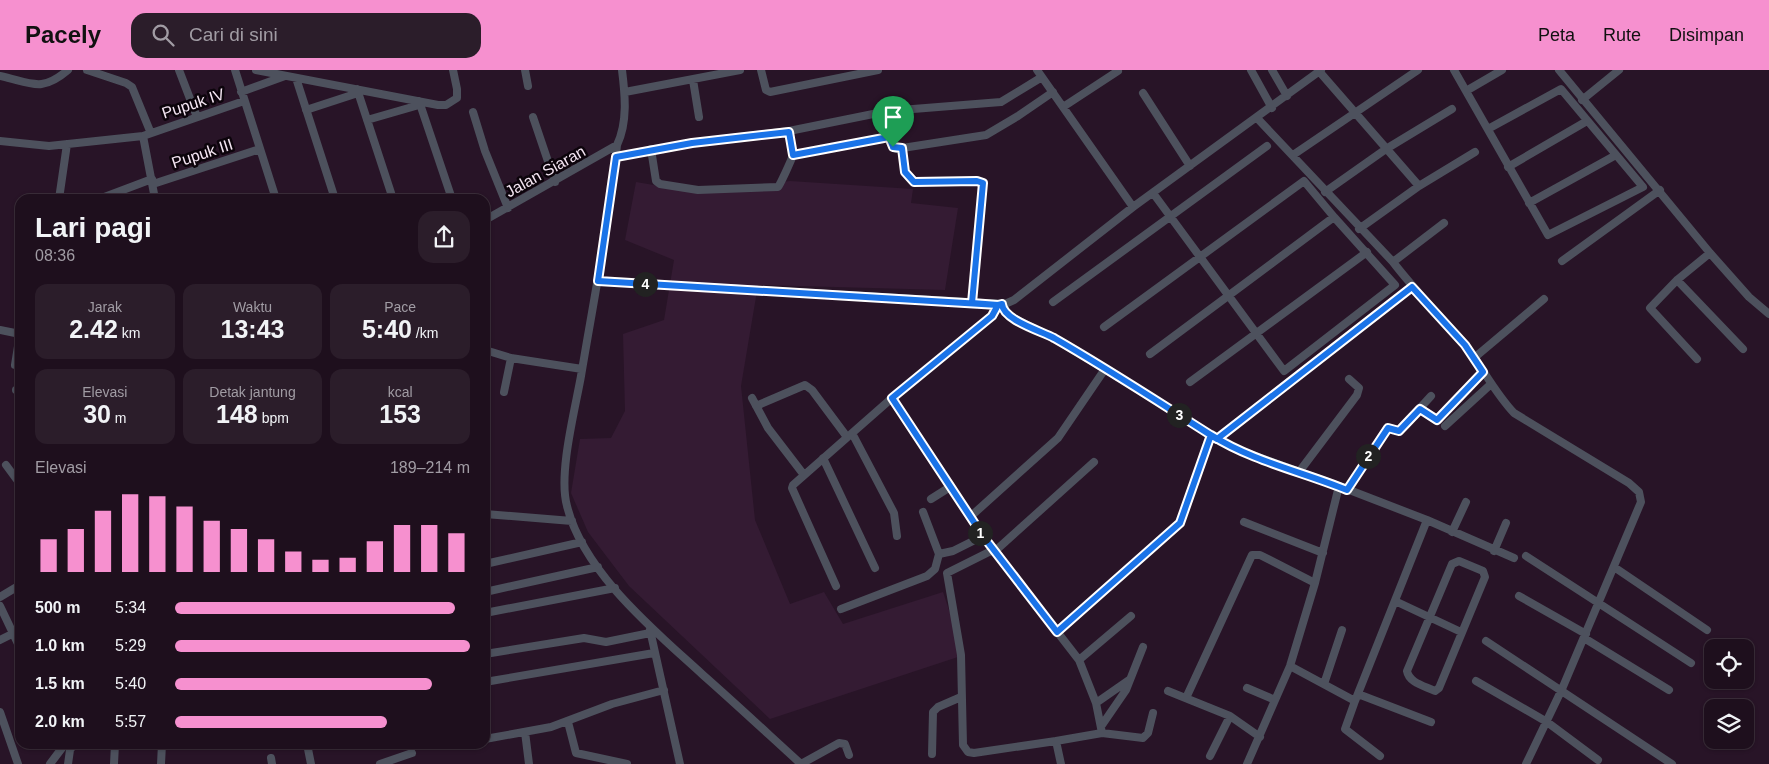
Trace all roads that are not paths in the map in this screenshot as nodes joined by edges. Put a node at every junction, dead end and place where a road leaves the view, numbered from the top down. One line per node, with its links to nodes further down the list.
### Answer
1 (68, 70): 23 (street)
2 (87, 70): 53 (street)
3 (179, 70): 46 (street)
4 (234, 70): 31 (street)
5 (256, 70): 24 (street)
6 (453, 70): 38 (street)
7 (525, 70): 28 (street)
8 (622, 70): 32 (street)
9 (740, 70): 27 (street)
10 (761, 70): 22 (street)
11 (878, 70): 22 (street)
12 (1037, 70): 25 (street)
13 (1251, 70): 40 (street)
14 (1272, 70): 35 (street)
15 (1418, 70): 45 (street)
16 (1454, 70): 30 (street)
17 (1502, 70): 30 (street)
18 (1559, 70): 36 (street)
19 (1619, 70): 36 (street)
20 (1118, 71): 39 (street)
21 (1319, 71): 35 (street); 45 (street)
22 (845, 74)
23 (0, 76)
24 (285, 76): 26 (street); 31 (street)
25 (1042, 77): 33 (street); 43 (street)
26 (296, 78): 29 (street); 42 (street)
27 (693, 80): 32 (street); 48 (street)
28 (528, 86)
29 (358, 91): 38 (street); 42 (street); 50 (street)
30 (1466, 91): 52 (street)
31 (241, 92): 37 (street)
32 (625, 92): 59 (street)
33 (1053, 92): 39 (street); 61 (street)
34 (1143, 93): 70 (street)
35 (1287, 96): 40 (street)
36 (1582, 100): 75 (street)
37 (244, 101): 46 (street, Pupuk IV); 62 (street)
38 (419, 103): 50 (street); 84 (street)
39 (1063, 107): 86 (street)
40 (1272, 108): 49 (street)
41 (1452, 109): 64 (street)
42 (306, 110): 82 (street)
43 (888, 111): 54 (street); 56 (street)
44 (473, 112): 87 (street)
45 (1354, 114): 64 (street); 67 (street)
46 (197, 117): 53 (street, Pupuk IV)
47 (533, 117): 73 (street)
48 (699, 117)
49 (1257, 118): 67 (street); 70 (street)
50 (368, 120): 83 (street)
51 (1587, 121): 52 (street); 68 (street); 71 (street)
52 (1488, 129): 71 (street)
53 (150, 131): 55 (street, Pupuk IV)
54 (789, 132): 63 (street); 66 (street)
55 (143, 136): 58 (street); 72 (street)
56 (889, 137): 61 (street); 66 (street)
57 (0, 142): 58 (street)
58 (67, 144): 78 (street)
59 (618, 144): 69 (street); 73 (street, Jalan Siaran)
60 (1268, 146): 88 (street)
61 (902, 148): 104 (street)
62 (260, 149): 72 (street, Pupuk III); 81 (street)
63 (651, 149): 66 (street); 69 (street)
64 (1386, 149): 74 (street); 76 (street)
65 (1474, 152): 74 (street)
66 (793, 155)
67 (1293, 156): 76 (street)
68 (1616, 156): 85 (street); 85 (street)
69 (616, 157): 99 (street)
70 (1190, 166): 77 (street)
71 (1508, 166): 85 (street)
72 (152, 181): 79 (street, Pupuk III); 80 (street)
73 (555, 182): 87 (street, Jalan Siaran)
74 (1419, 186): 92 (street)
75 (1660, 190): 94 (street); 96 (street)
76 (1326, 192): 92 (street)
77 (1152, 193): 86 (street); 88 (street)
78 (60, 194)
79 (114, 194)
80 (154, 194)
81 (272, 194)
82 (333, 194)
83 (391, 194)
84 (450, 194)
85 (1529, 203)
86 (1133, 207): 105 (street)
87 (508, 208): 89 (street, Jalan Siaran)
88 (1169, 216): 95 (street); 103 (street)
89 (490, 217)
90 (1334, 217): 93 (street); 95 (street); 101 (street)
91 (1444, 223): 97 (street)
92 (1359, 229): 97 (street)
93 (1367, 252): 110 (street); 110 (street)
94 (1710, 253): 98 (street); 106 (street)
95 (1200, 258): 101 (street); 107 (street)
96 (1562, 261)
97 (1393, 262): 100 (street)
98 (1677, 280): 111 (street); 116 (street)
99 (598, 281): 104 (street); 117 (street)
100 (1412, 287): 115 (street); 131 (street)
101 (1228, 297): 110 (street); 113 (street)
102 (1544, 299): 115 (street)
103 (1053, 302)
104 (972, 303): 105 (street)
105 (1000, 304): 118 (street); 126 (street)
106 (1769, 314)
107 (1104, 328)
108 (0, 330): 109 (street)
109 (15, 333)
110 (1256, 334): 121 (street)
111 (1743, 348)
112 (490, 352): 114 (street)
113 (1150, 354)
114 (511, 358): 117 (street); 123 (street)
115 (1474, 358): 119 (street)
116 (1697, 359)
117 (582, 369): 146 (street)
118 (1105, 369): 131 (street); 144 (street)
119 (1483, 372): 122 (street); 128 (street)
120 (1349, 378): 135 (street)
121 (1190, 382)
122 (1491, 384): 129 (street); 162 (street)
123 (504, 392)
124 (1431, 396): 128 (street)
125 (752, 398): 127 (street)
126 (892, 398): 130 (street); 138 (street)
127 (756, 406): 130 (street); 136 (street)
128 (1420, 409): 139 (street)
129 (1445, 426)
130 (849, 435): 132 (street); 150 (street)
131 (1214, 437): 135 (street); 181 (street)
132 (823, 458): 136 (street); 161 (street)
133 (1094, 462): 153 (street)
134 (6, 465): 137 (street)
135 (1299, 472): 139 (street)
136 (804, 475): 164 (street)
137 (15, 477)
138 (950, 487): 140 (street); 144 (street)
139 (1343, 488): 145 (street); 155 (street)
140 (931, 499)
141 (1466, 502): 149 (street)
142 (923, 512): 156 (street)
143 (490, 514): 146 (street)
144 (970, 517): 151 (street)
145 (1427, 520): 149 (street); 170 (street)
146 (572, 521): 152 (street)
147 (1244, 522): 155 (street)
148 (1506, 522): 154 (street)
149 (1452, 532): 154 (street)
150 (897, 536)
151 (983, 536): 153 (street); 156 (street)
152 (582, 542): 159 (street); 160 (street)
153 (994, 551): 181 (street); 202 (street)
154 (1494, 551): 158 (street)
155 (1323, 553): 163 (street)
156 (939, 554): 173 (street)
157 (1526, 556): 171 (street)
158 (1514, 558)
159 (490, 563)
160 (598, 567): 166 (street); 167 (street)
161 (874, 568)
162 (1614, 568): 171 (street); 180 (street)
163 (1315, 583): 192 (street); 204 (street)
164 (836, 586)
165 (15, 588): 168 (street)
166 (615, 588): 174 (street); 178 (street)
167 (490, 591)
168 (0, 596)
169 (1519, 596): 184 (street)
170 (1395, 601): 176 (street); 203 (street)
171 (1598, 604): 184 (street); 191 (street)
172 (0, 606): 177 (street)
173 (841, 609)
174 (490, 612)
175 (1131, 616): 190 (street)
176 (1431, 618): 182 (street); 182 (street); 182 (street)
177 (15, 629)
178 (650, 629): 188 (street); 189 (street); 240 (street)
179 (1342, 630): 196 (street)
180 (1707, 630)
181 (1057, 632): 190 (street)
182 (1461, 632)
183 (15, 633): 185 (street)
184 (1585, 636): 198 (street); 200 (street)
185 (0, 640)
186 (1486, 641): 198 (street)
187 (1143, 647): 193 (street)
188 (490, 653)
189 (654, 653): 194 (street); 199 (street)
190 (1079, 660): 206 (street)
191 (1691, 663)
192 (1290, 666): 196 (street); 205 (street)
193 (1129, 680): 206 (street); 213 (street)
194 (490, 681)
195 (1476, 681): 212 (street)
196 (1324, 684): 203 (street)
197 (1247, 688): 205 (street)
198 (1562, 689): 212 (street); 244 (street)
199 (664, 690): 210 (street); 239 (street)
200 (1669, 690)
201 (1168, 691): 204 (street)
202 (961, 697): 217 (street); 224 (street)
203 (1357, 697): 211 (street); 227 (street)
204 (1186, 698): 209 (street)
205 (1275, 700): 215 (street)
206 (1096, 703): 213 (street)
207 (0, 712): 230 (street)
208 (1153, 712): 213 (street)
209 (1230, 716): 215 (street); 226 (street)
210 (568, 722): 214 (street); 238 (street)
211 (1431, 722)
212 (1547, 722): 228 (street); 243 (street)
213 (1102, 729): 217 (street)
214 (525, 732): 216 (street); 237 (street)
215 (1260, 737): 229 (street)
216 (490, 738)
217 (1056, 741): 241 (street)
218 (61, 749): 231 (street)
219 (71, 749): 232 (street)
220 (115, 749): 233 (street)
221 (162, 749): 234 (street)
222 (308, 749): 235 (street)
223 (412, 753): 236 (street)
224 (932, 754)
225 (849, 755): 240 (street)
226 (1210, 756)
227 (1380, 756)
228 (1598, 760)
229 (1248, 761): 242 (street)
230 (18, 764)
231 (50, 764)
232 (68, 764)
233 (114, 764)
234 (161, 764)
235 (311, 764)
236 (380, 764)
237 (529, 764)
238 (627, 764)
239 (680, 764)
240 (801, 764)
241 (1061, 764)
242 (1258, 764)
243 (1526, 764)
244 (1672, 764)

